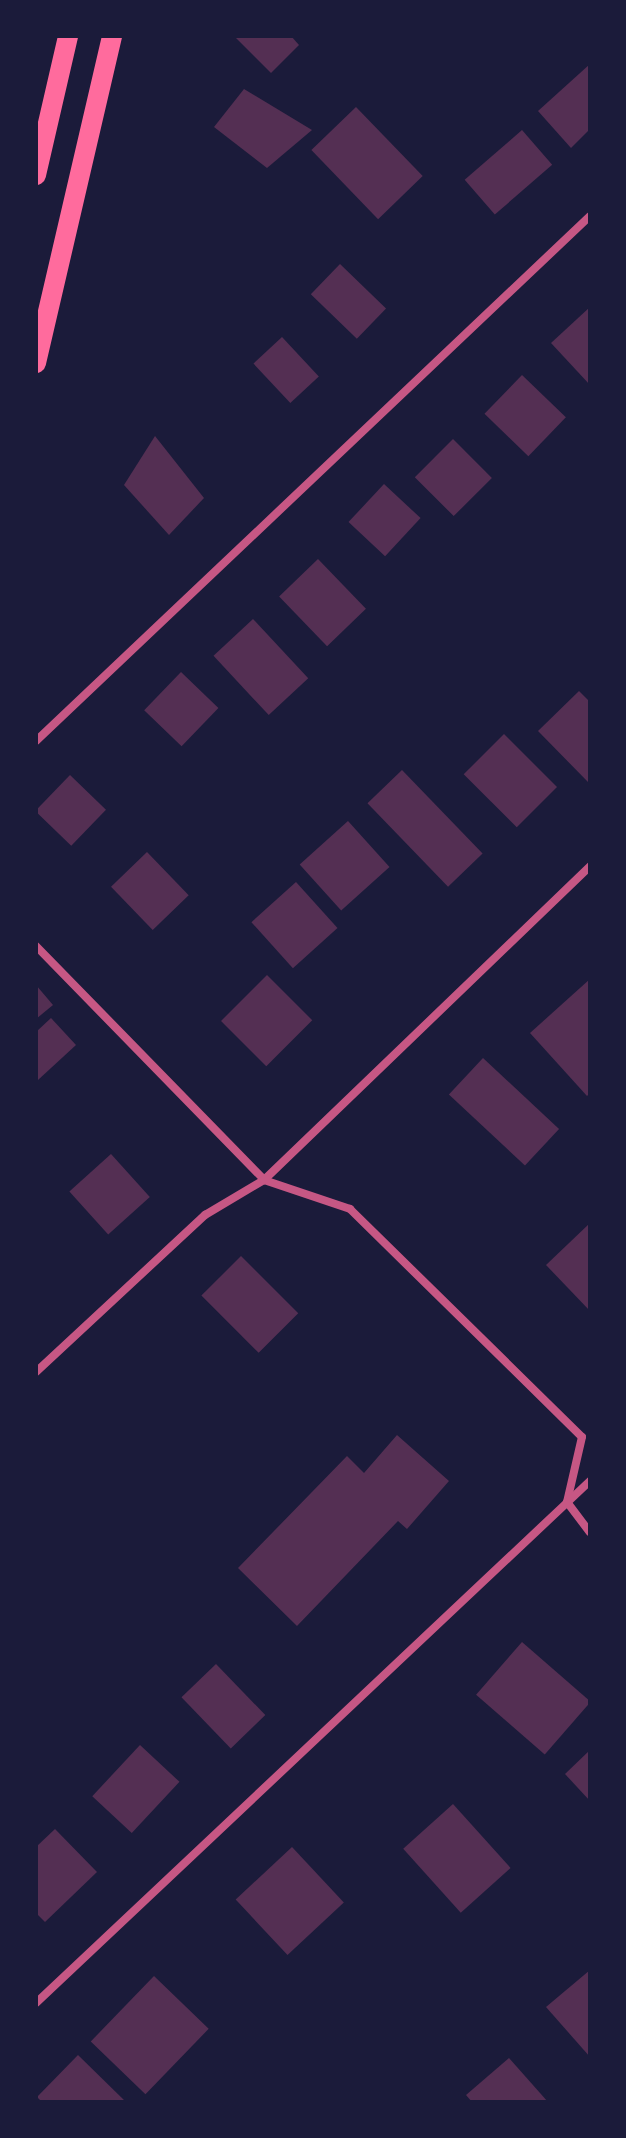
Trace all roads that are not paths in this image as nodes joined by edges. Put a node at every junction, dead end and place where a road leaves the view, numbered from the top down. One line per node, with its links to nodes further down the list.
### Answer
1 (68, 36): 3 (main road)
2 (112, 36): 5 (main road)
3 (36, 175)
4 (590, 216): 6 (street)
5 (36, 363)
6 (36, 741)
7 (590, 866): 9 (street)
8 (36, 946): 9 (street)
9 (264, 1180): 10 (street); 12 (street)
10 (36, 1372)
11 (590, 1481): 12 (street)
12 (567, 1502): 13 (street); 14 (street)
13 (590, 1532)
14 (36, 2003)

